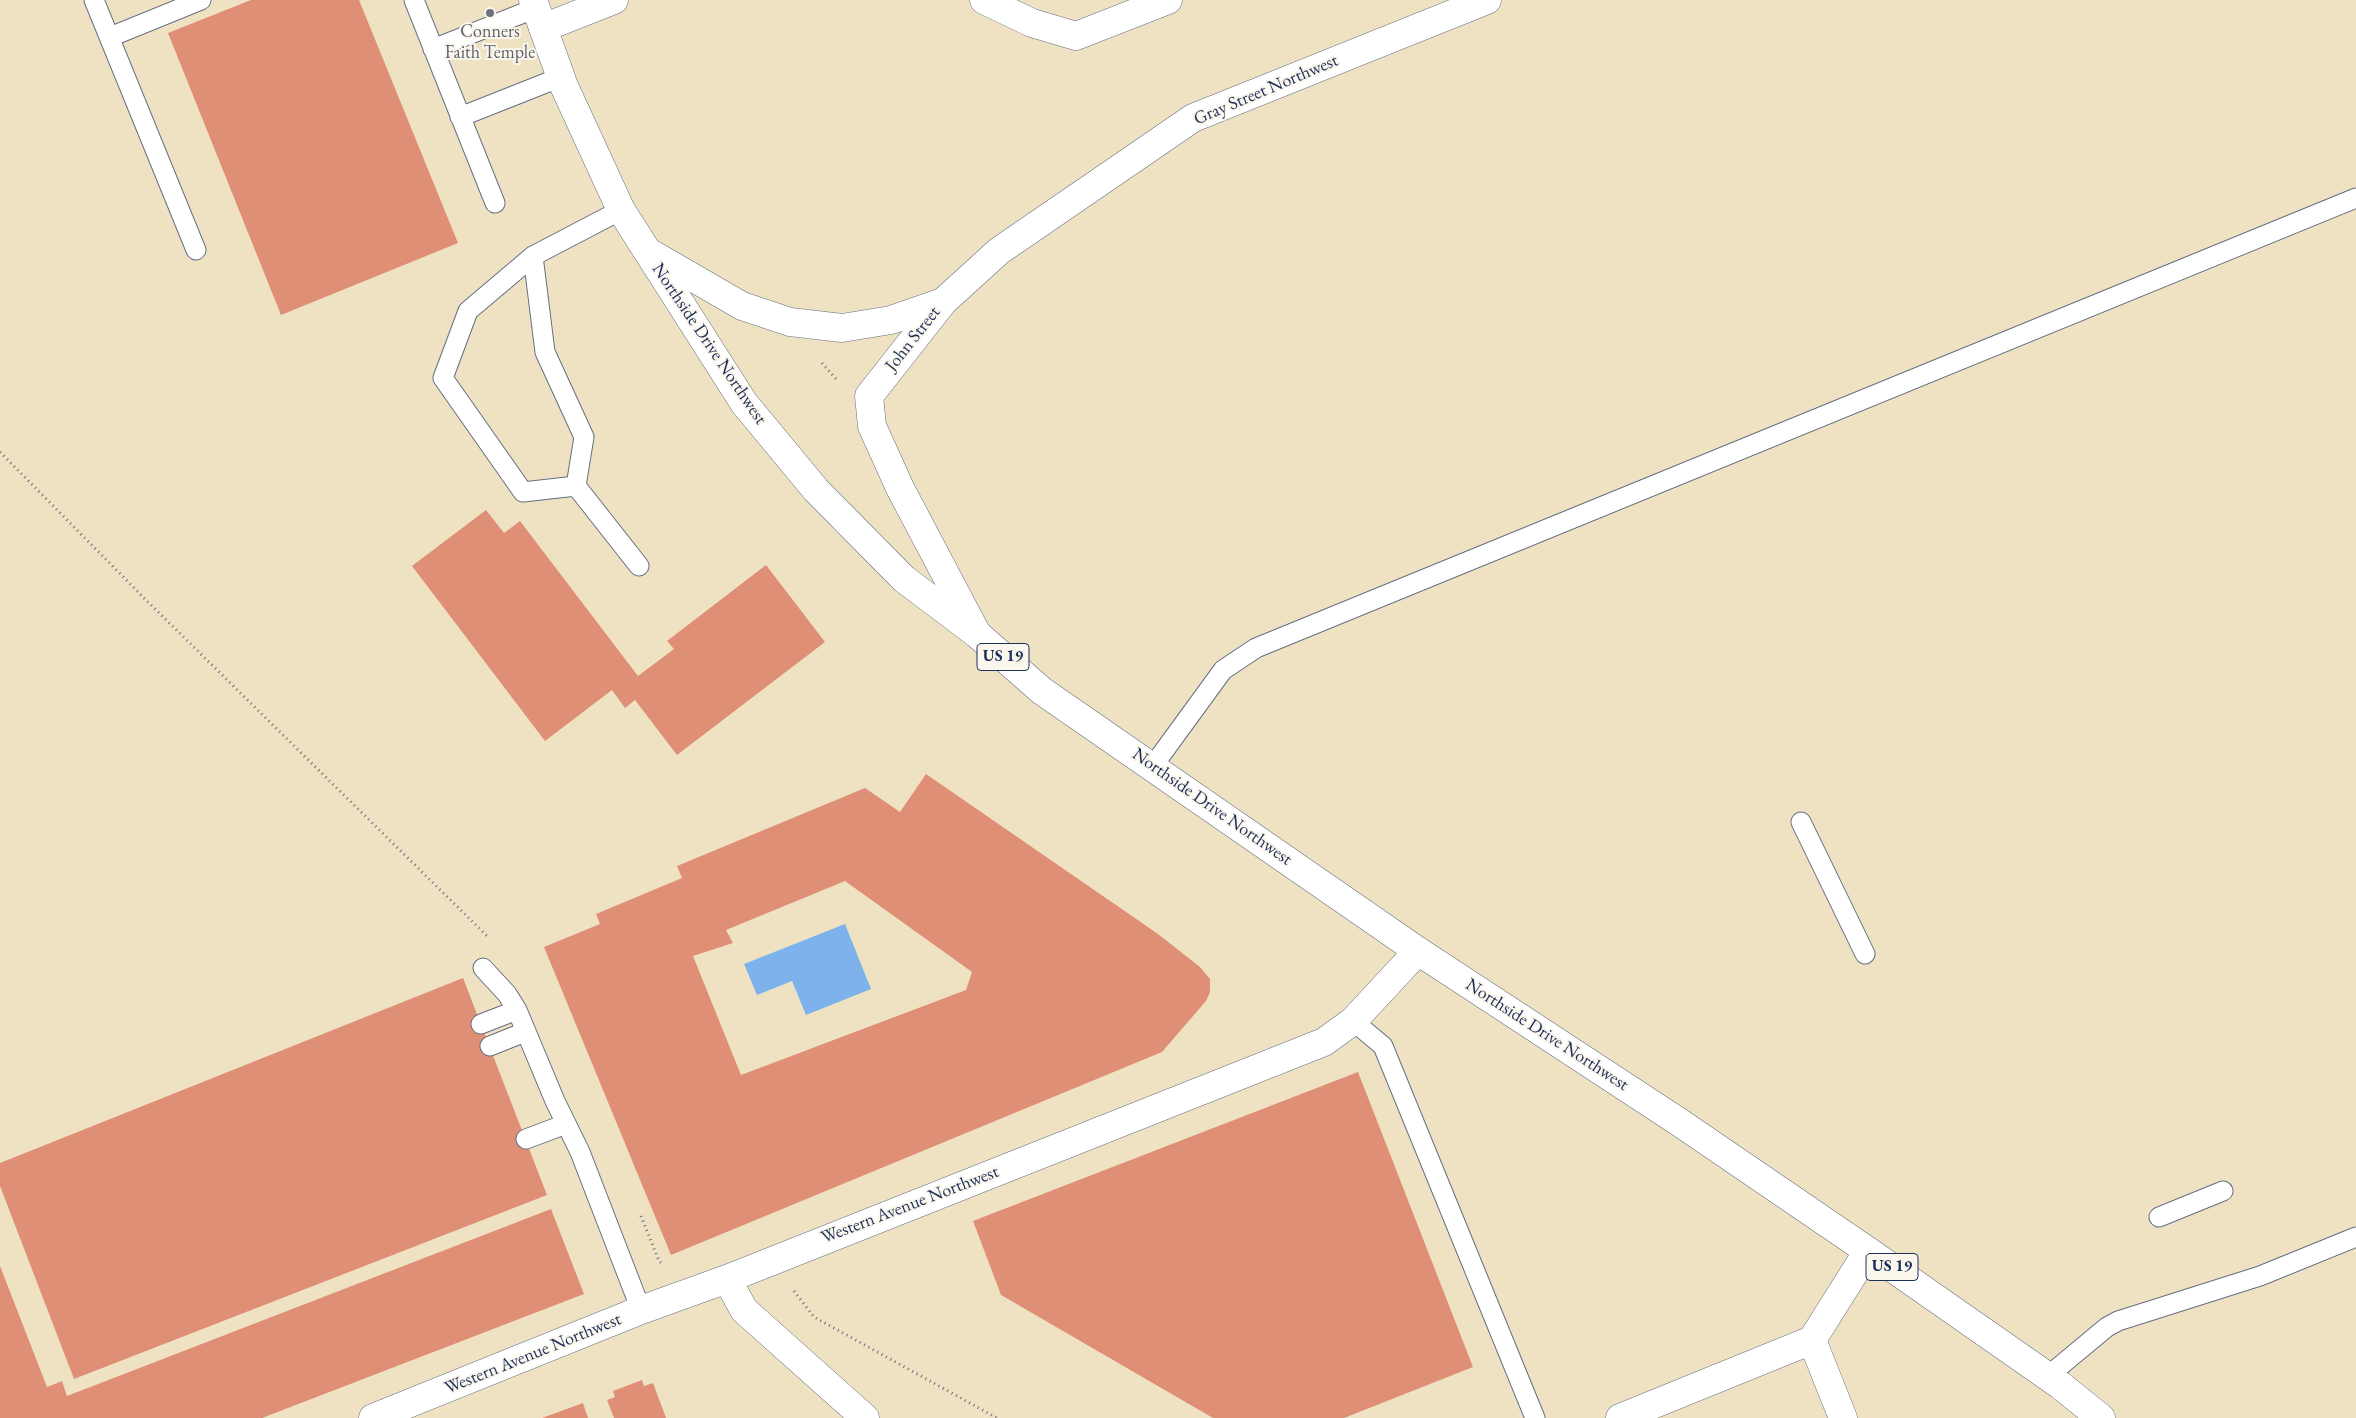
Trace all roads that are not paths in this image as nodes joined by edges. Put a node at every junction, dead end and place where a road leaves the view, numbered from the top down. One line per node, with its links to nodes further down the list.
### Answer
1 (94, 0): 9 (lane)
2 (201, 0): 9 (lane)
3 (414, 0): 10 (lane)
4 (614, 0): 8 (street)
5 (984, 0): 6 (street)
6 (1168, 0)
7 (1487, 0): 19 (street, Gray Street Northwest)
8 (537, 12): 10 (lane); 11 (street, Northside Drive Northwest / US 19)
9 (110, 37): 16 (lane)
10 (433, 48): 12 (lane)
11 (561, 77): 12 (lane); 15 (street, Northside Drive Northwest / US 19)
12 (460, 117): 14 (lane)
13 (2356, 198): 23 (lane)
14 (495, 203)
15 (621, 210): 17 (street, Northside Drive Northwest / US 19); 18 (lane)
16 (196, 250)
17 (647, 251): 19 (street, John Street); 22 (street, Northside Drive Northwest / US 19)
18 (533, 256): 20 (lane); 20 (lane)
19 (943, 302): 22 (street, John Street)
20 (576, 486): 21 (lane)
21 (639, 566)
22 (977, 634): 23 (street, Northside Drive Northwest / US 19)
23 (1153, 766): 25 (street, Northside Drive Northwest / US 19)
24 (1801, 822): 26 (lane)
25 (1418, 951): 29 (street, Western Avenue Northwest); 38 (street, Northside Drive Northwest / US 19)
26 (1865, 954)
27 (483, 968): 28 (lane)
28 (517, 1010): 30 (lane); 31 (lane)
29 (1353, 1021): 39 (street, Western Avenue Northwest); 45 (lane)
30 (481, 1024)
31 (526, 1032): 32 (lane); 33 (lane)
32 (490, 1046)
33 (566, 1124): 34 (lane); 40 (lane)
34 (526, 1139)
35 (2223, 1191): 36 (lane)
36 (2159, 1217)
37 (2356, 1237): 42 (lane)
38 (1868, 1251): 41 (street); 42 (street, Northside Drive Northwest / US 19)
39 (726, 1279): 40 (street, Western Avenue Northwest); 44 (street)
40 (641, 1310): 43 (street, Western Avenue Northwest)
41 (1812, 1340): 46 (street); 47 (street)
42 (2048, 1376): 48 (street, Northside Drive Northwest / US 19)
43 (373, 1418)
44 (865, 1418)
45 (1534, 1418)
46 (1620, 1418)
47 (1843, 1418)
48 (2101, 1418)

